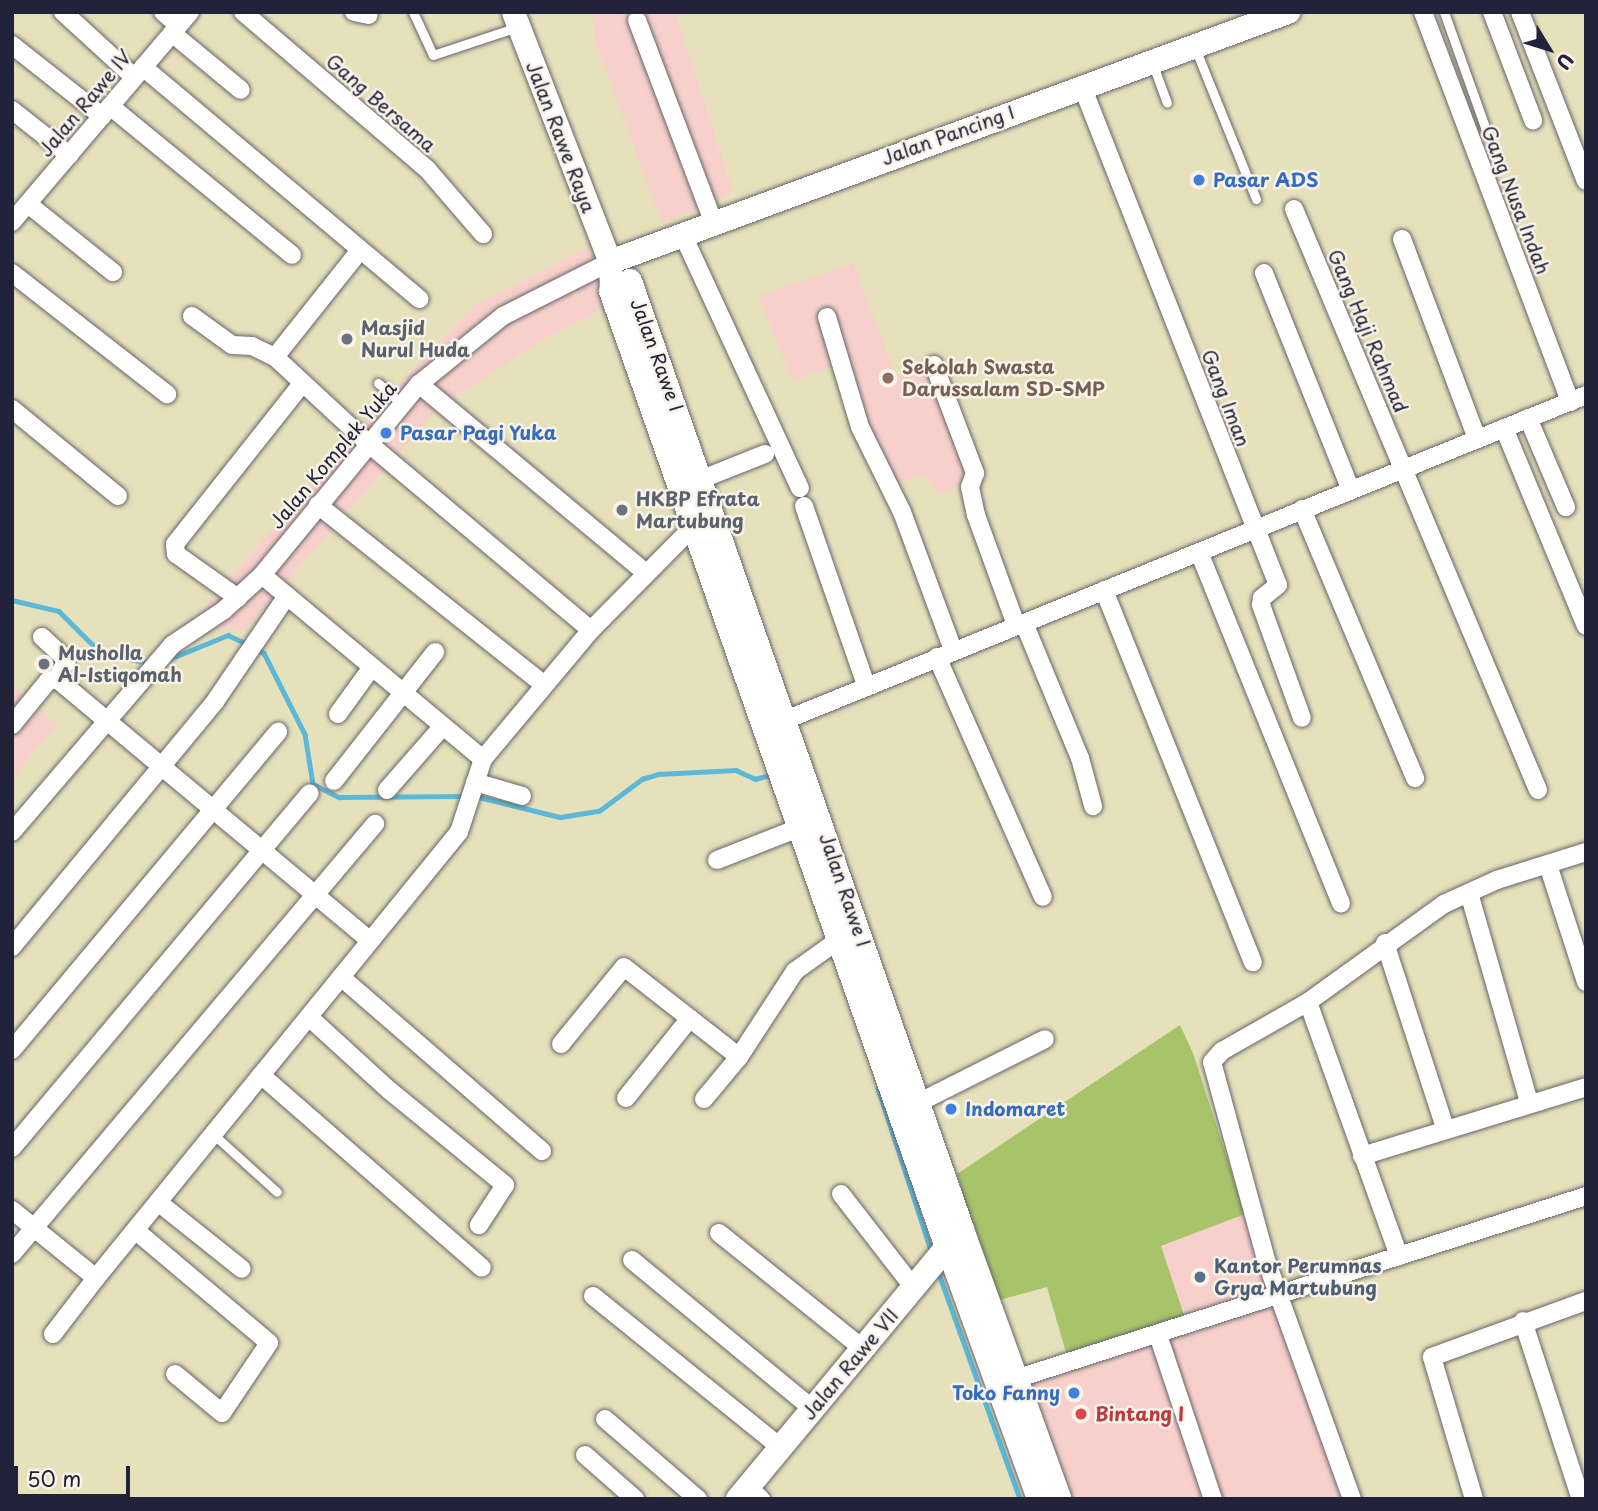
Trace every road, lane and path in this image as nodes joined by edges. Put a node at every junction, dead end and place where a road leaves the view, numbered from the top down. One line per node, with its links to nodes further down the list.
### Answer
1 (63, 12): 16 (street)
2 (163, 12): 12 (street)
3 (243, 12): 31 (street, Gang Bersama)
4 (413, 12): 10 (lane)
5 (1288, 12): 14 (main road, Jalan Pancing I)
6 (1423, 12): 49 (street, Gang Nusa Indah)
7 (1444, 12): 23 (lane)
8 (1492, 12): 22 (street)
9 (1520, 12): 25 (street)
10 (516, 19): 35 (street, Jalan Rawe Raya)
11 (637, 20): 29 (street)
12 (180, 23): 16 (street, Jalan Rawe IV); 18 (street)
13 (12, 45): 21 (street)
14 (1195, 48): 15 (main road, Jalan Pancing I); 26 (lane)
15 (1152, 63): 17 (main road, Jalan Pancing I); 19 (lane)
16 (139, 72): 21 (street, Jalan Rawe IV); 33 (street)
17 (1082, 86): 29 (main road, Jalan Pancing I); 65 (street, Gang Iman)
18 (241, 90)
19 (1167, 103)
20 (12, 110): 24 (street)
21 (106, 111): 24 (street, Jalan Rawe IV); 34 (street)
22 (1534, 120)
23 (1487, 133)
24 (69, 155): 27 (street, Jalan Rawe IV)
25 (1586, 181)
26 (1256, 199)
27 (19, 208): 36 (street)
28 (1294, 209): 57 (street, Gang Haji Rahmad)
29 (713, 221): 30 (main road, Jalan Pancing I)
30 (682, 233): 35 (main road, Jalan Pancing I); 81 (street)
31 (483, 234)
32 (1402, 239): 54 (street)
33 (360, 250): 40 (street); 43 (street)
34 (292, 255)
35 (610, 262): 39 (street); 47 (street, Jalan Komplek Yuka)
36 (113, 272)
37 (12, 273): 48 (street)
38 (1264, 273): 59 (street)
39 (620, 286): 58 (main road, Jalan Rawe I); 64 (main road, Jalan Rawe I)
40 (419, 299)
41 (192, 316): 43 (street)
42 (827, 317): 77 (street)
43 (275, 357): 45 (street)
44 (934, 365): 72 (street)
45 (306, 380): 55 (street); 71 (street)
46 (378, 383): 50 (lane)
47 (419, 384): 50 (street, Jalan Komplek Yuka); 67 (street)
48 (167, 394)
49 (1581, 400): 52 (street)
50 (402, 404): 55 (street, Jalan Komplek Yuka)
51 (12, 409): 60 (street)
52 (1528, 418): 53 (street); 62 (street)
53 (1504, 428): 54 (street); 73 (street)
54 (1477, 439): 57 (street)
55 (368, 443): 61 (street, Jalan Komplek Yuka); 74 (street)
56 (765, 454): 58 (street)
57 (1404, 469): 59 (street); 95 (street, Gang Haji Rahmad)
58 (702, 479): 86 (main road, Jalan Rawe I)
59 (1351, 490): 63 (street)
60 (118, 496)
61 (318, 505): 68 (street, Jalan Komplek Yuka); 80 (street)
62 (1566, 507)
63 (1302, 509): 65 (street); 92 (street)
64 (693, 527): 67 (street); 86 (main road, Jalan Rawe I)
65 (1254, 529): 66 (street); 84 (street, Gang Iman)
66 (1199, 552): 69 (street); 111 (street)
67 (645, 572): 74 (street)
68 (262, 575): 70 (street); 71 (street, Jalan Komplek Yuka)
69 (1104, 590): 72 (street); 116 (street)
70 (287, 596): 78 (street); 91 (street)
71 (238, 598): 85 (street, Jalan Komplek Yuka)
72 (1020, 624): 77 (street); 99 (street)
73 (1586, 626)
74 (591, 630): 80 (street)
75 (42, 637): 79 (street)
76 (436, 652): 82 (street)
77 (945, 654): 81 (street); 110 (street)
78 (372, 667): 82 (street); 83 (street)
79 (57, 679): 85 (street); 87 (street)
80 (544, 685): 90 (street)
81 (866, 685): 86 (street)
82 (405, 695): 88 (street); 93 (street)
83 (338, 714)
84 (1302, 718)
85 (105, 720): 91 (street); 103 (street, Jalan Komplek Yuka)
86 (775, 724): 102 (main road, Jalan Rawe I); 131 (main road, Jalan Rawe I)
87 (12, 725)
88 (443, 726): 90 (street); 96 (street)
89 (278, 732): 100 (street)
90 (482, 759): 94 (street)
91 (161, 768): 100 (street); 115 (street)
92 (1415, 778)
93 (334, 782)
94 (471, 788): 98 (street); 113 (street)
95 (1538, 789)
96 (387, 790)
97 (310, 793): 105 (street)
98 (522, 796)
99 (1093, 806)
100 (214, 812): 105 (street); 124 (street)
101 (375, 824): 109 (street)
102 (794, 830): 106 (street); 112 (main road, Jalan Rawe I)
103 (12, 832)
104 (1586, 852): 107 (street)
105 (264, 853): 109 (street); 134 (street)
106 (718, 860)
107 (1548, 865): 108 (street); 118 (street)
108 (1469, 893): 114 (street); 130 (street)
109 (314, 895): 113 (street); 143 (street)
110 (1043, 897)
111 (1341, 903)
112 (839, 939): 125 (street); 146 (main road, Jalan Rawe I)
113 (370, 941): 117 (street)
114 (1385, 943): 119 (street); 132 (street)
115 (12, 947)
116 (1253, 962)
117 (341, 977): 120 (street); 135 (street)
118 (1586, 982)
119 (1308, 1002): 136 (street); 154 (street)
120 (309, 1017): 126 (street); 142 (street)
121 (690, 1018): 123 (street); 125 (street); 128 (street)
122 (1045, 1039): 131 (street)
123 (561, 1044)
124 (12, 1050)
125 (739, 1057): 129 (street)
126 (261, 1075): 133 (street); 150 (street)
127 (1586, 1087): 130 (street)
128 (626, 1098)
129 (704, 1099)
130 (1529, 1102): 132 (street)
131 (918, 1103): 146 (main road, Jalan Rawe I)
132 (1445, 1128): 136 (street)
133 (213, 1135): 137 (lane); 140 (street)
134 (12, 1147)
135 (542, 1151)
136 (1362, 1156): 148 (street)
137 (277, 1192)
138 (841, 1194): 153 (street)
139 (1585, 1198): 148 (street)
140 (158, 1202): 144 (street); 151 (street)
141 (12, 1210): 143 (street)
142 (479, 1225)
143 (34, 1228): 147 (street); 152 (street)
144 (135, 1230): 152 (street); 161 (street)
145 (719, 1233): 160 (street)
146 (945, 1250): 153 (main road, Jalan Rawe VII); 162 (street, Jalan Rawe I)
147 (12, 1254)
148 (1399, 1256): 154 (street)
149 (632, 1260): 163 (street)
150 (482, 1268)
151 (242, 1269)
152 (96, 1278): 158 (street)
153 (914, 1288): 160 (main road, Jalan Rawe VII)
154 (1277, 1293): 159 (street); 173 (street)
155 (593, 1296): 165 (street)
156 (1586, 1301): 157 (street)
157 (1523, 1321): 174 (street); 175 (street)
158 (52, 1334)
159 (1158, 1335): 162 (street); 172 (street)
160 (862, 1348): 163 (main road, Jalan Rawe VII)
161 (175, 1374)
162 (1006, 1382): 170 (street, Jalan Rawe I); 171 (street, Jalan Rawe I)
163 (813, 1409): 165 (main road, Jalan Rawe VII)
164 (605, 1419): 169 (street)
165 (780, 1447): 167 (main road, Jalan Rawe VII)
166 (585, 1455): 168 (street)
167 (749, 1495)
168 (635, 1499)
169 (698, 1499)
170 (1038, 1499)
171 (1060, 1499)
172 (1213, 1499)
173 (1352, 1499)
174 (1474, 1499)
175 (1581, 1499)

